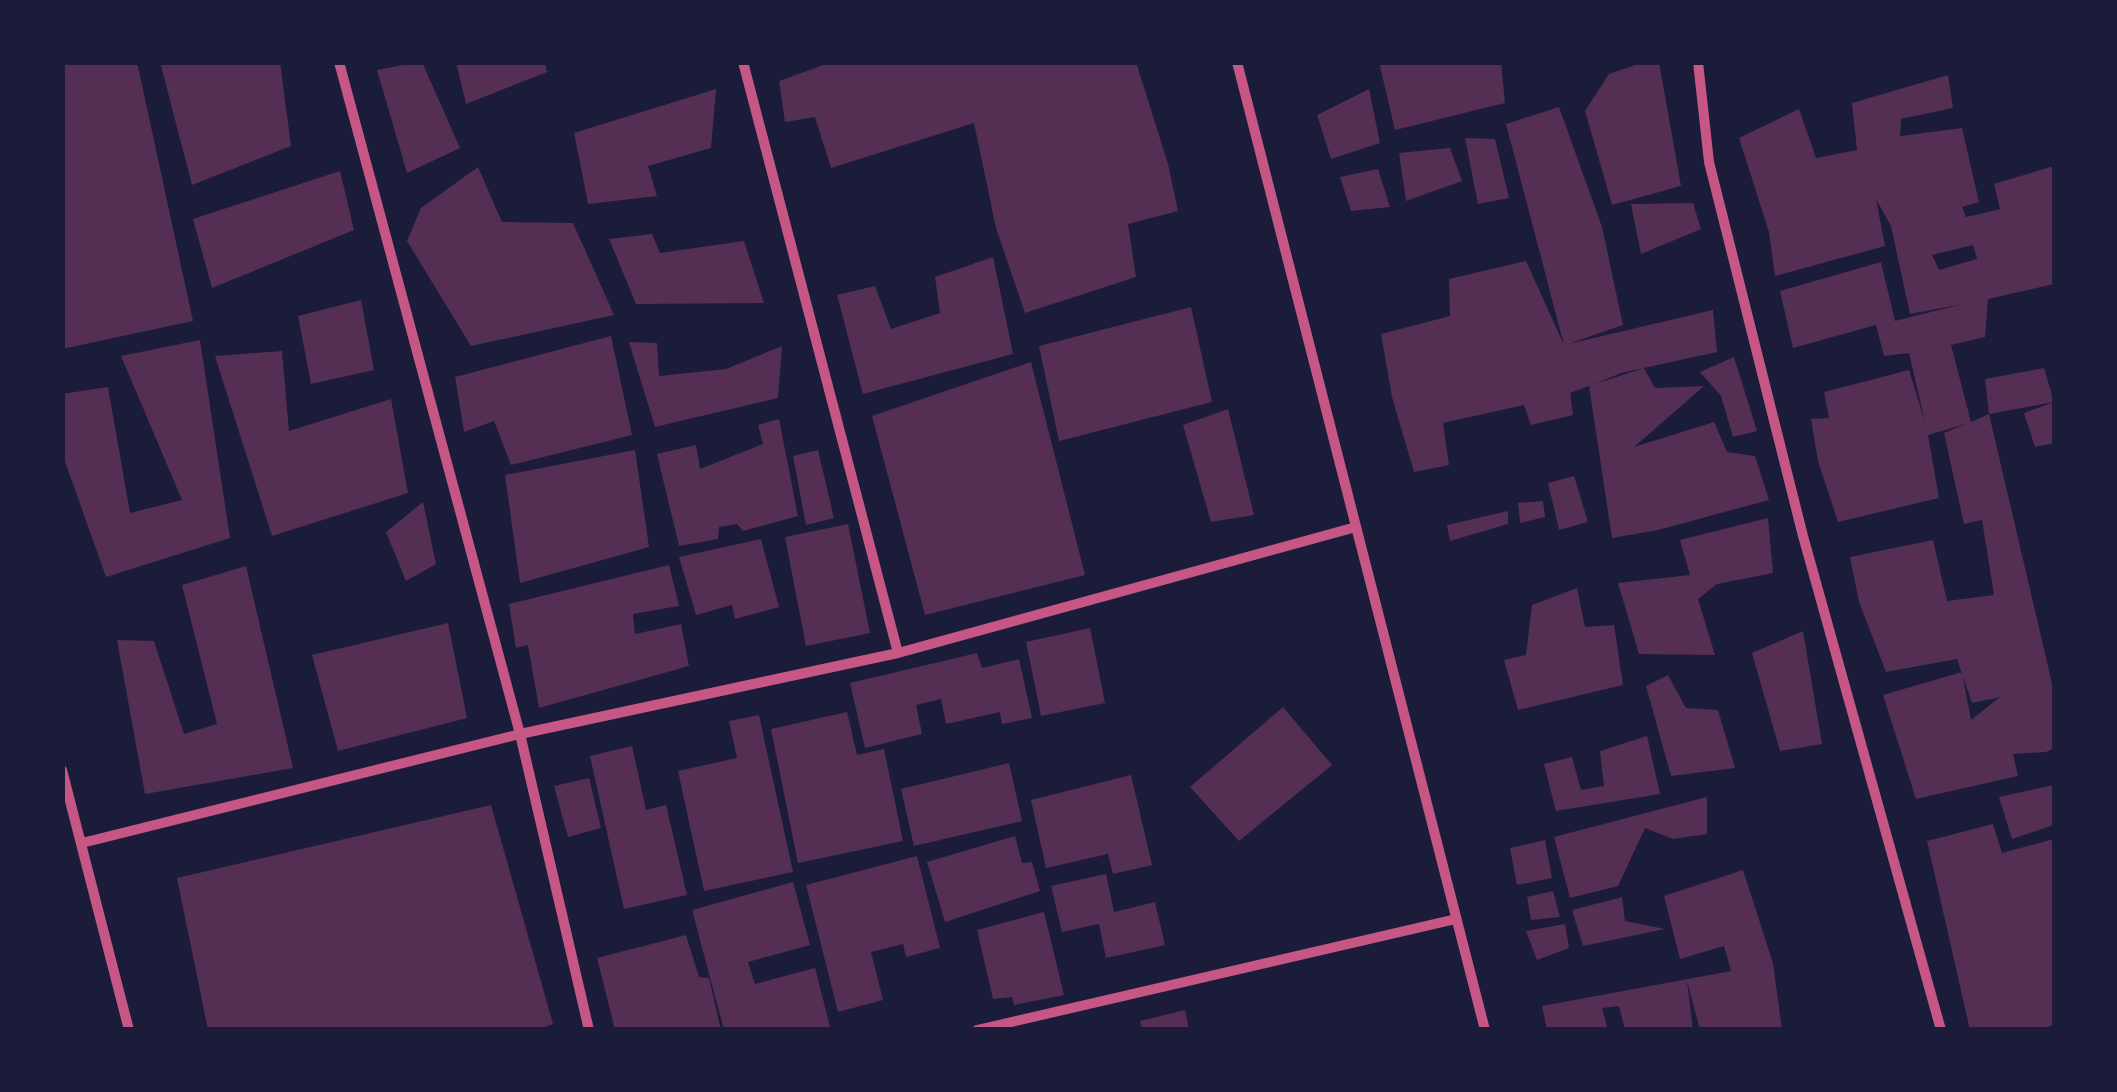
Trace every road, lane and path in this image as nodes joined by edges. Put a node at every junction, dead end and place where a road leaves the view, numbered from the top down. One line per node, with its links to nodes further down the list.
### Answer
1 (340, 62): 7 (street)
2 (743, 62): 6 (street)
3 (1236, 62): 5 (street)
4 (1698, 62): 16 (street)
5 (1356, 528): 6 (street); 11 (street)
6 (898, 653): 7 (street)
7 (520, 734): 10 (street); 14 (street)
8 (62, 770): 9 (street)
9 (66, 794): 10 (street)
10 (82, 843): 13 (street)
11 (1456, 918): 12 (street); 15 (street)
12 (980, 1029)
13 (129, 1030)
14 (589, 1030)
15 (1485, 1030)
16 (1942, 1030)

